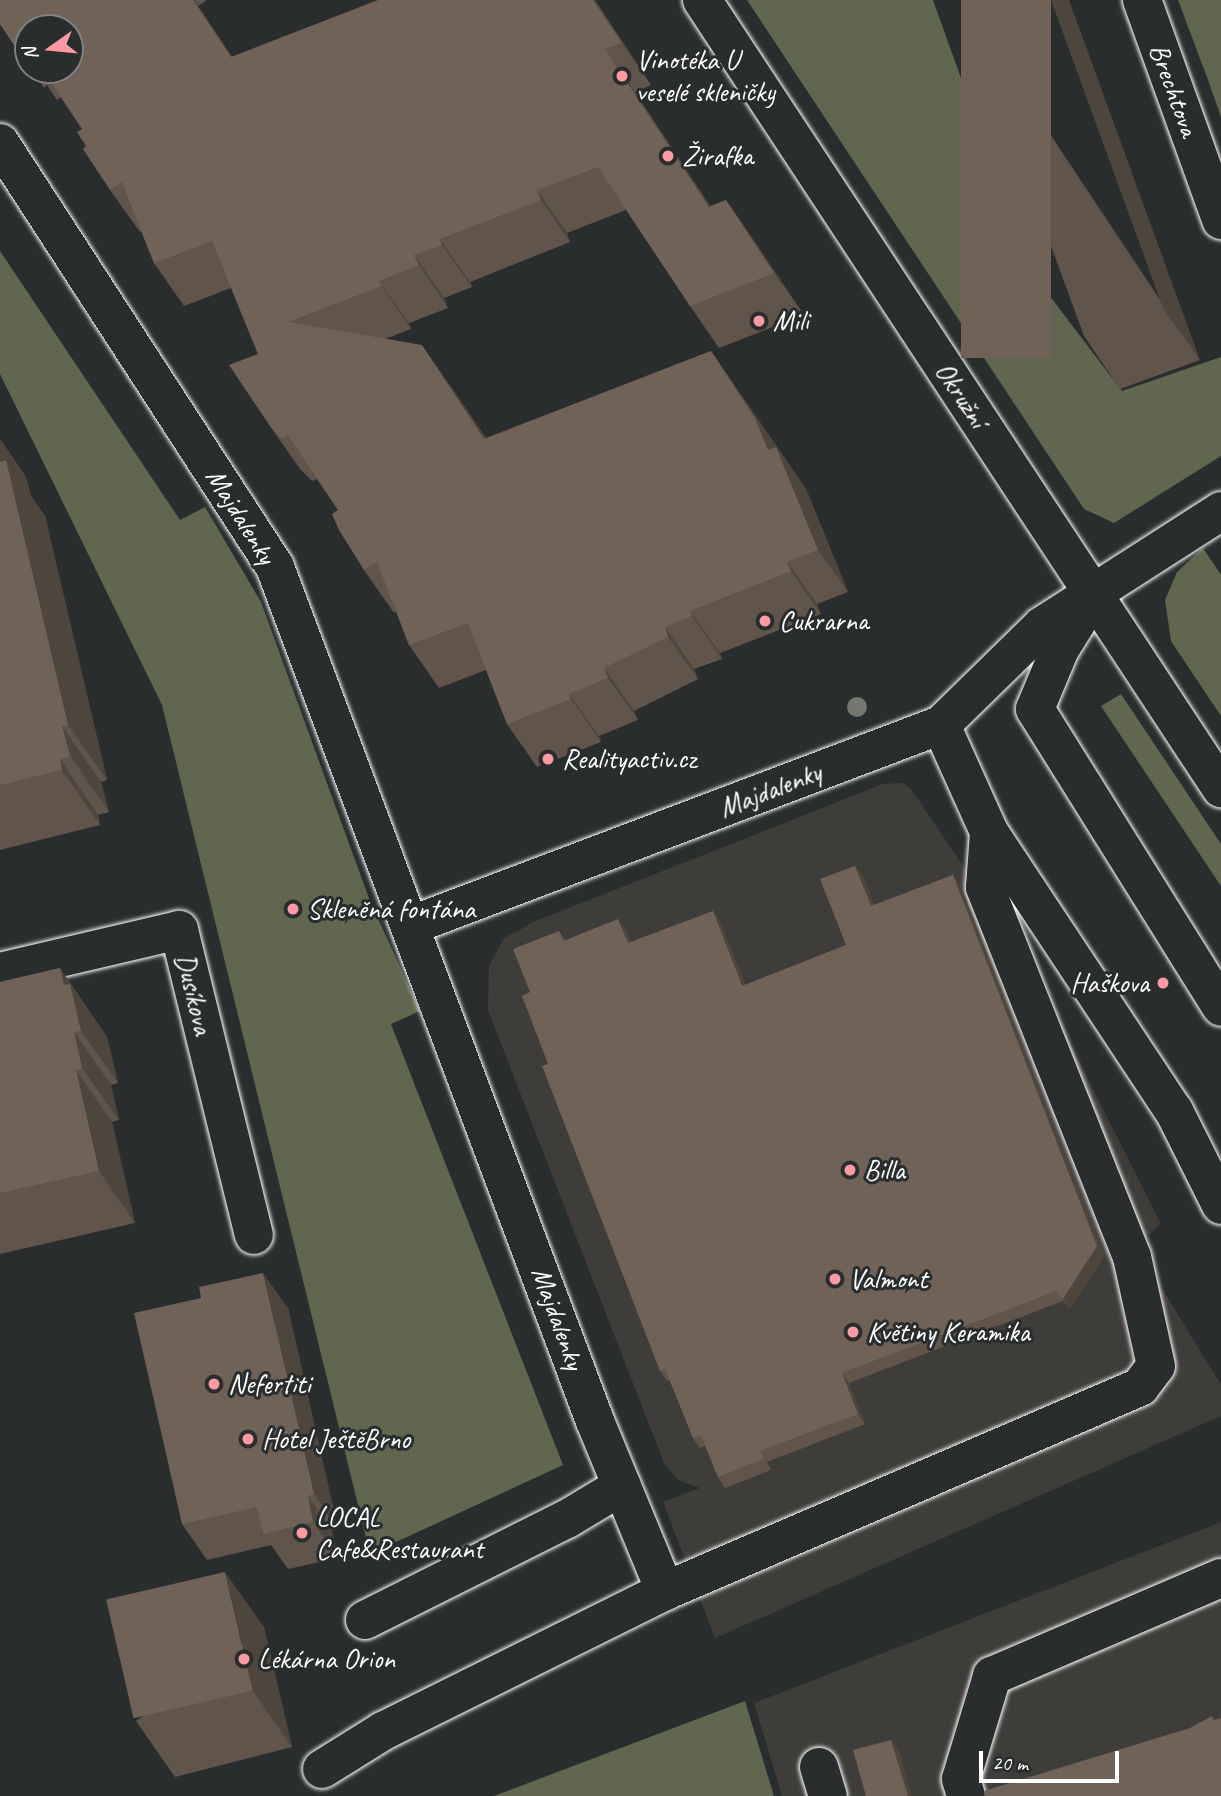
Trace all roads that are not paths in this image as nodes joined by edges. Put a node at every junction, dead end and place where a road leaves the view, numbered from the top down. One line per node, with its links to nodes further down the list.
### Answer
1 (702, 0): 6 (street, Okružní)
2 (1142, 0): 4 (street, Brechtova)
3 (0, 143): 10 (street, Majdalenky)
4 (1221, 219)
5 (1221, 511): 6 (street)
6 (1093, 596): 7 (street, Majdalenky); 8 (street, Okružní); 12 (street)
7 (941, 725): 9 (street); 10 (street, Majdalenky)
8 (1221, 788)
9 (989, 832): 13 (street); 17 (street)
10 (412, 925): 15 (street, Majdalenky)
11 (0, 972): 14 (street, Dusíkova)
12 (1221, 1007)
13 (1221, 1205)
14 (254, 1235)
15 (622, 1486): 17 (street, Majdalenky); 18 (street)
16 (1221, 1578): 20 (street)
17 (665, 1591): 19 (street)
18 (365, 1620)
19 (322, 1769)
20 (966, 1796)

